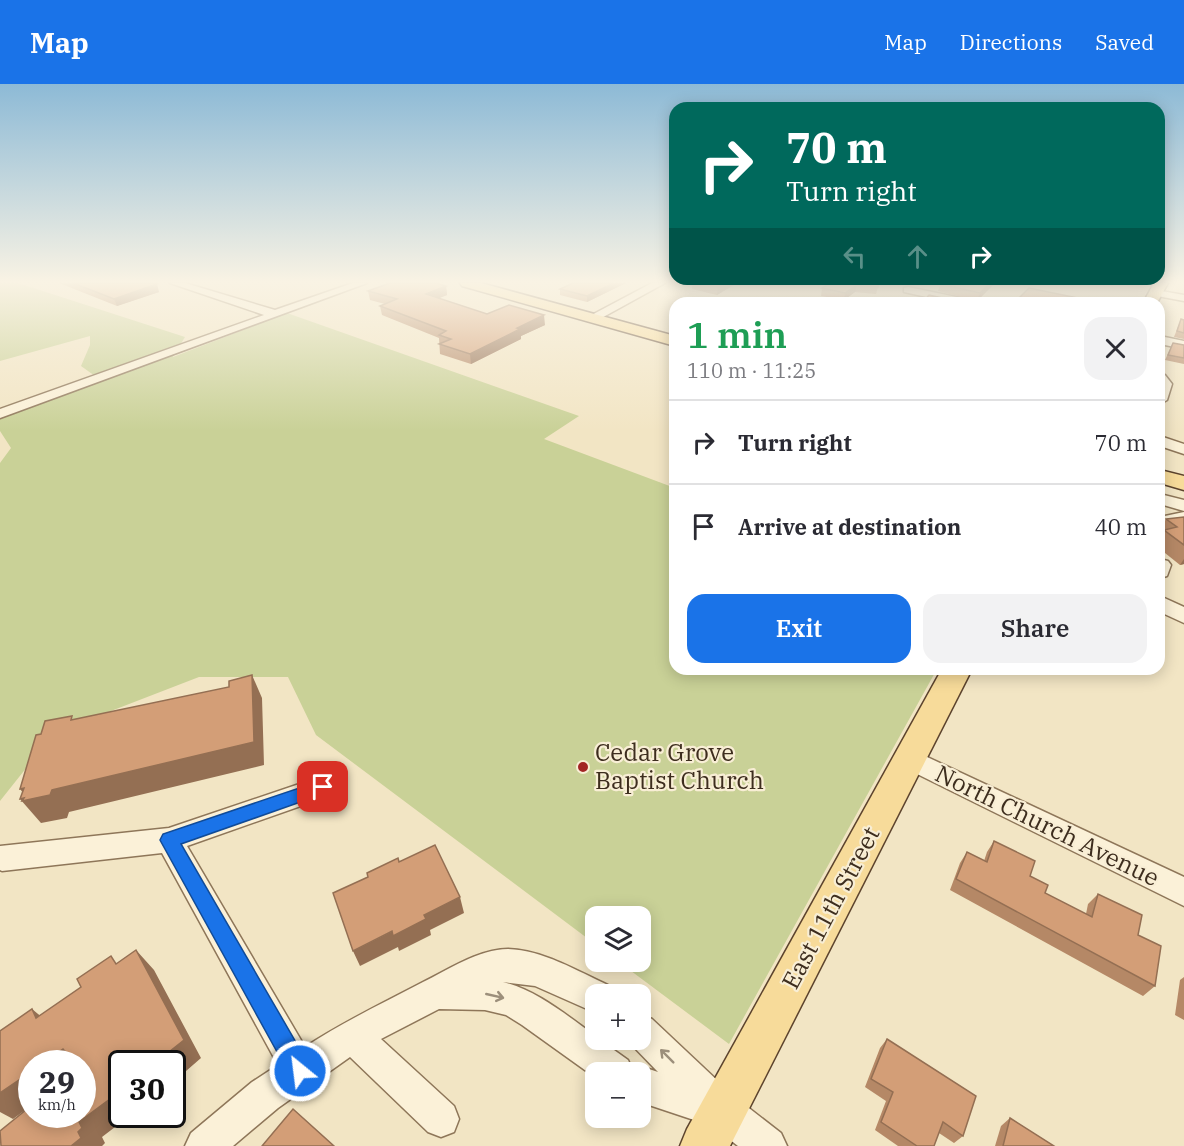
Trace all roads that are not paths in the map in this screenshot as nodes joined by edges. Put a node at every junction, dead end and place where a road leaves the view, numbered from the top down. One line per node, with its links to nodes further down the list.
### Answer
1 (223, 333): 6 (street)
2 (647, 333): 3 (main road)
3 (669, 338)
4 (1165, 341): 5 (street)
5 (1184, 345)
6 (0, 414)
7 (1165, 443): 8 (street)
8 (1184, 449)
9 (1165, 477): 10 (main road)
10 (1184, 483)
11 (1184, 517): 12 (street)
12 (1165, 521)
13 (1165, 606): 14 (street)
14 (1184, 616)
15 (954, 675): 16 (main road, East 11th Street)
16 (910, 759): 20 (street, North Church Avenue); 28 (main road, East 11th Street)
17 (323, 787): 18 (street)
18 (169, 840): 19 (street); 26 (street)
19 (2, 858)
20 (1184, 892)
21 (585, 992): 22 (street)
22 (437, 993): 23 (street); 25 (street, one-way to 25)
23 (352, 1036): 26 (street); 29 (street)
24 (651, 1042): 28 (street, one-way to 24)
25 (602, 1062)
26 (300, 1071): 30 (street)
27 (651, 1088): 28 (street)
28 (723, 1111): 31 (main road, East 11th Street); 32 (street)
29 (441, 1119)
30 (204, 1146)
31 (704, 1146)
32 (768, 1146)

